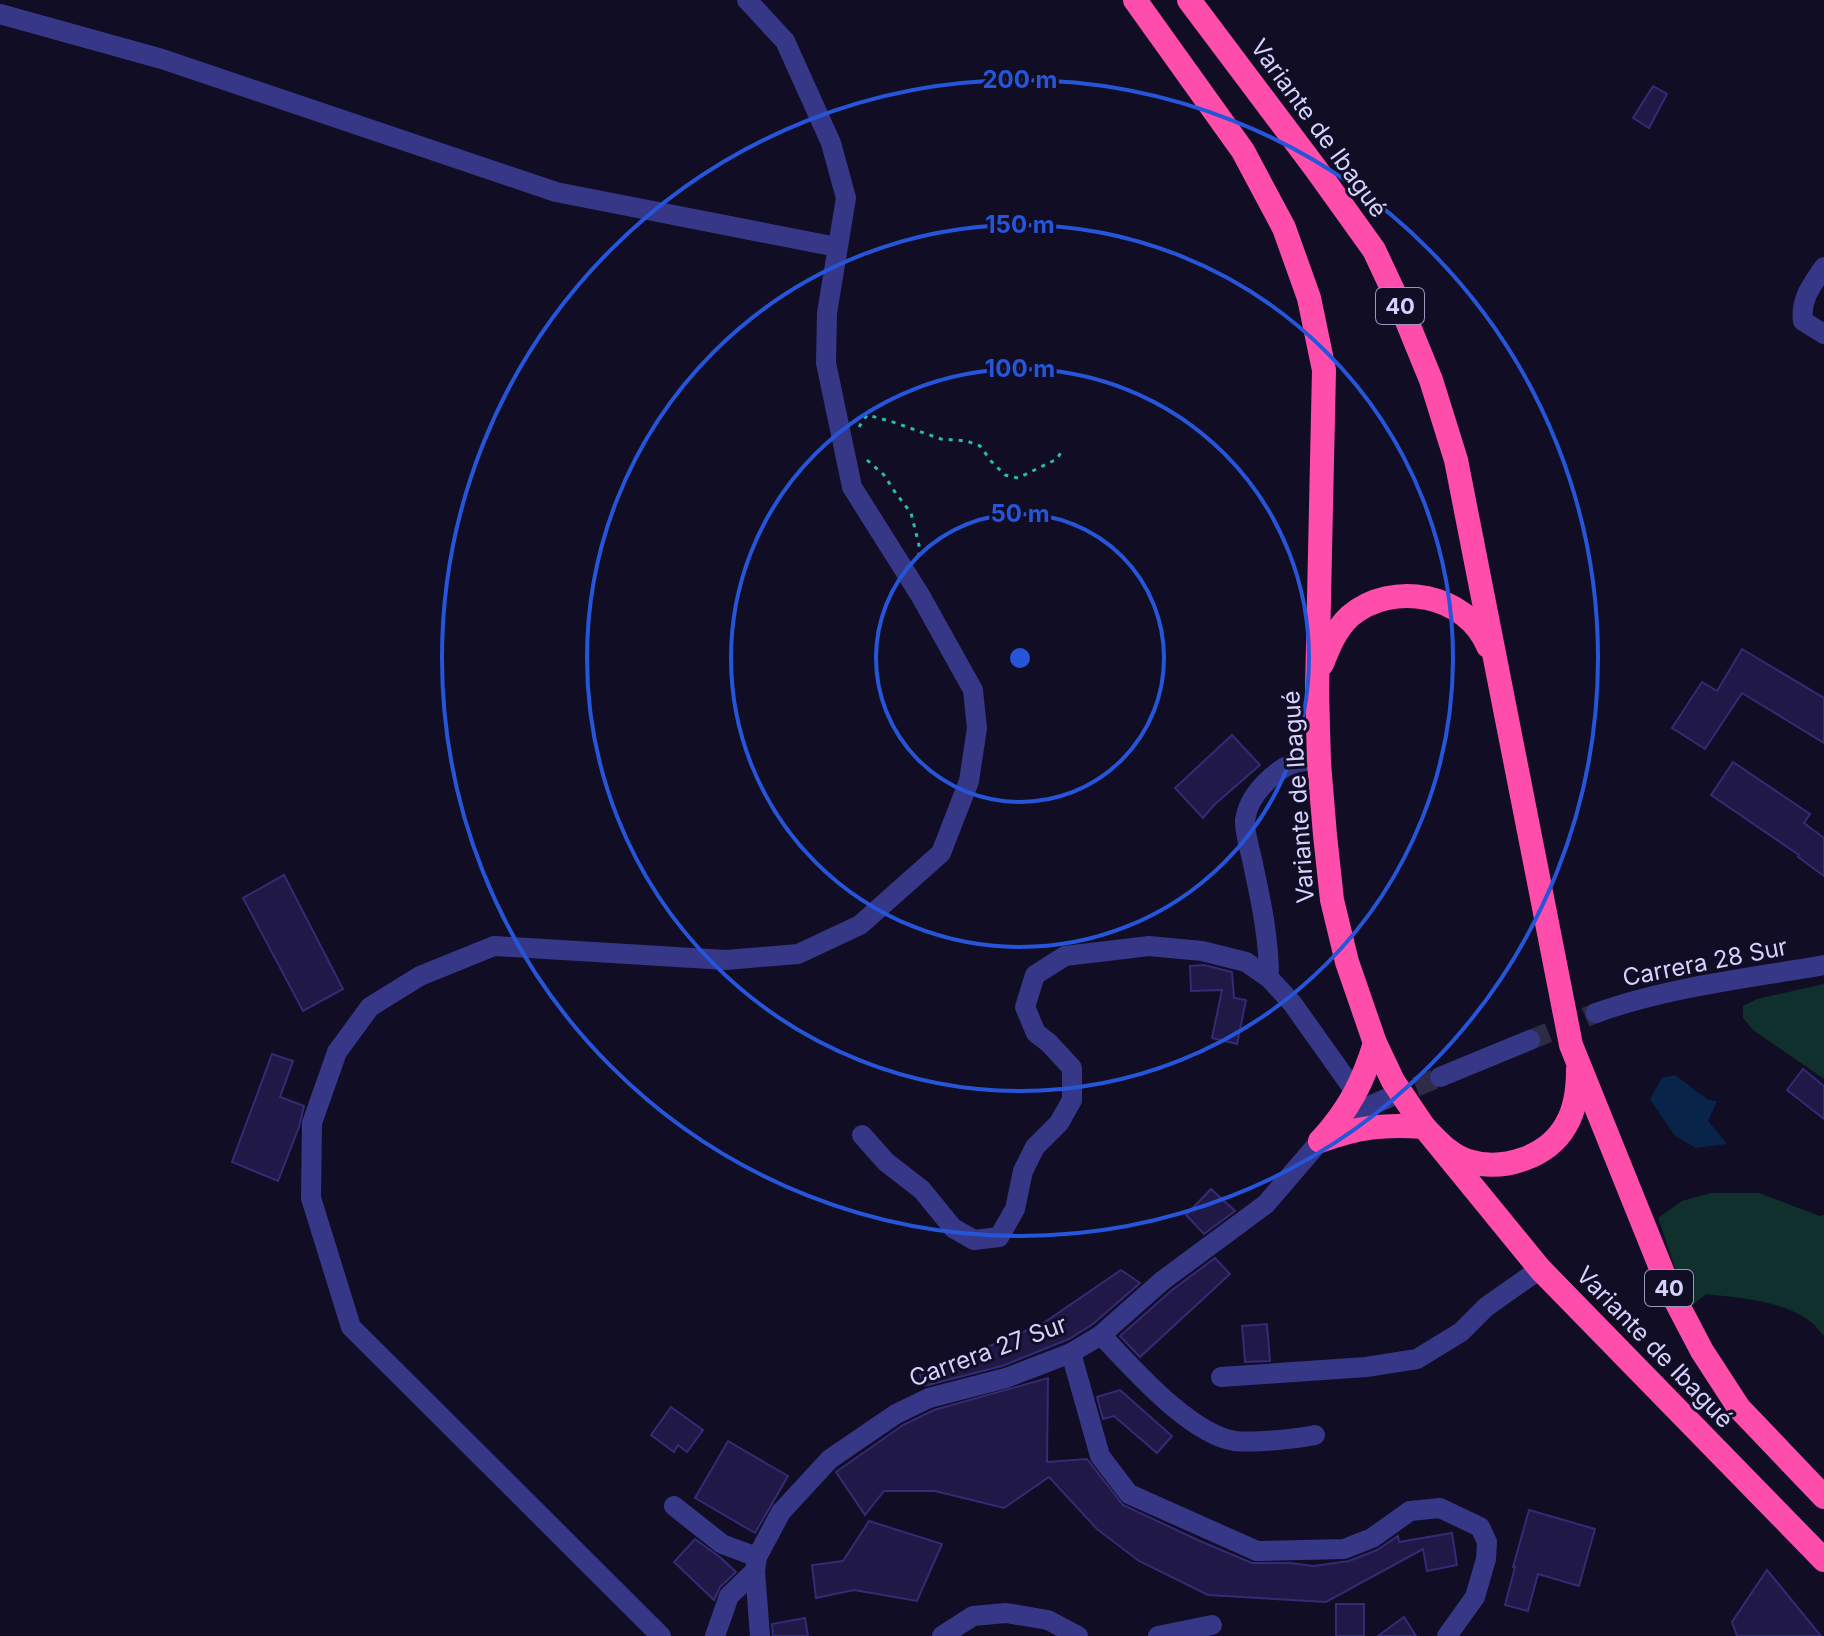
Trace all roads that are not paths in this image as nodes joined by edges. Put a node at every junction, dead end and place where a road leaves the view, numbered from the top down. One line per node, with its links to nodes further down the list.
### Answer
1 (747, 0): 5 (street)
2 (1135, 0): 9 (highway, Variante de Ibagué)
3 (1189, 0): 8 (highway, Variante de Ibagué / 40)
4 (0, 14): 5 (street)
5 (837, 247): 33 (street)
6 (1824, 267): 7 (street)
7 (1824, 334)
8 (1495, 666): 9 (highway); 16 (highway, Variante de Ibagué / 40)
9 (1317, 690): 10 (highway, Variante de Ibagué)
10 (1319, 763): 12 (street); 15 (highway, Variante de Ibagué)
11 (1824, 965): 13 (street, Carrera 28 Sur)
12 (1269, 978): 18 (street); 21 (street)
13 (1596, 1013)
14 (1530, 1040): 17 (street)
15 (1375, 1043): 18 (highway); 20 (highway, Variante de Ibagué)
16 (1571, 1045): 20 (highway); 28 (highway, Variante de Ibagué / 40)
17 (1440, 1077)
18 (1356, 1093): 22 (highway)
19 (1388, 1098): 22 (street, Carrera 27 Sur)
20 (1424, 1127): 22 (highway); 23 (highway, Variante de Ibagué)
21 (862, 1135)
22 (1320, 1141): 24 (street, Carrera 27 Sur)
23 (1540, 1269): 26 (street); 30 (highway, Variante de Ibagué)
24 (1101, 1335): 25 (street, Carrera 27 Sur); 27 (street)
25 (1071, 1353): 31 (street, Carrera 27 Sur); 39 (street)
26 (1221, 1377)
27 (1315, 1435)
28 (1824, 1497)
29 (674, 1506): 31 (street)
30 (1824, 1560)
31 (756, 1564): 34 (street, Carrera 27 Sur); 35 (street)
32 (1212, 1625): 38 (street)
33 (661, 1636)
34 (715, 1636)
35 (760, 1636)
36 (942, 1636): 37 (street)
37 (1078, 1636)
38 (1158, 1636)
39 (1447, 1636)

